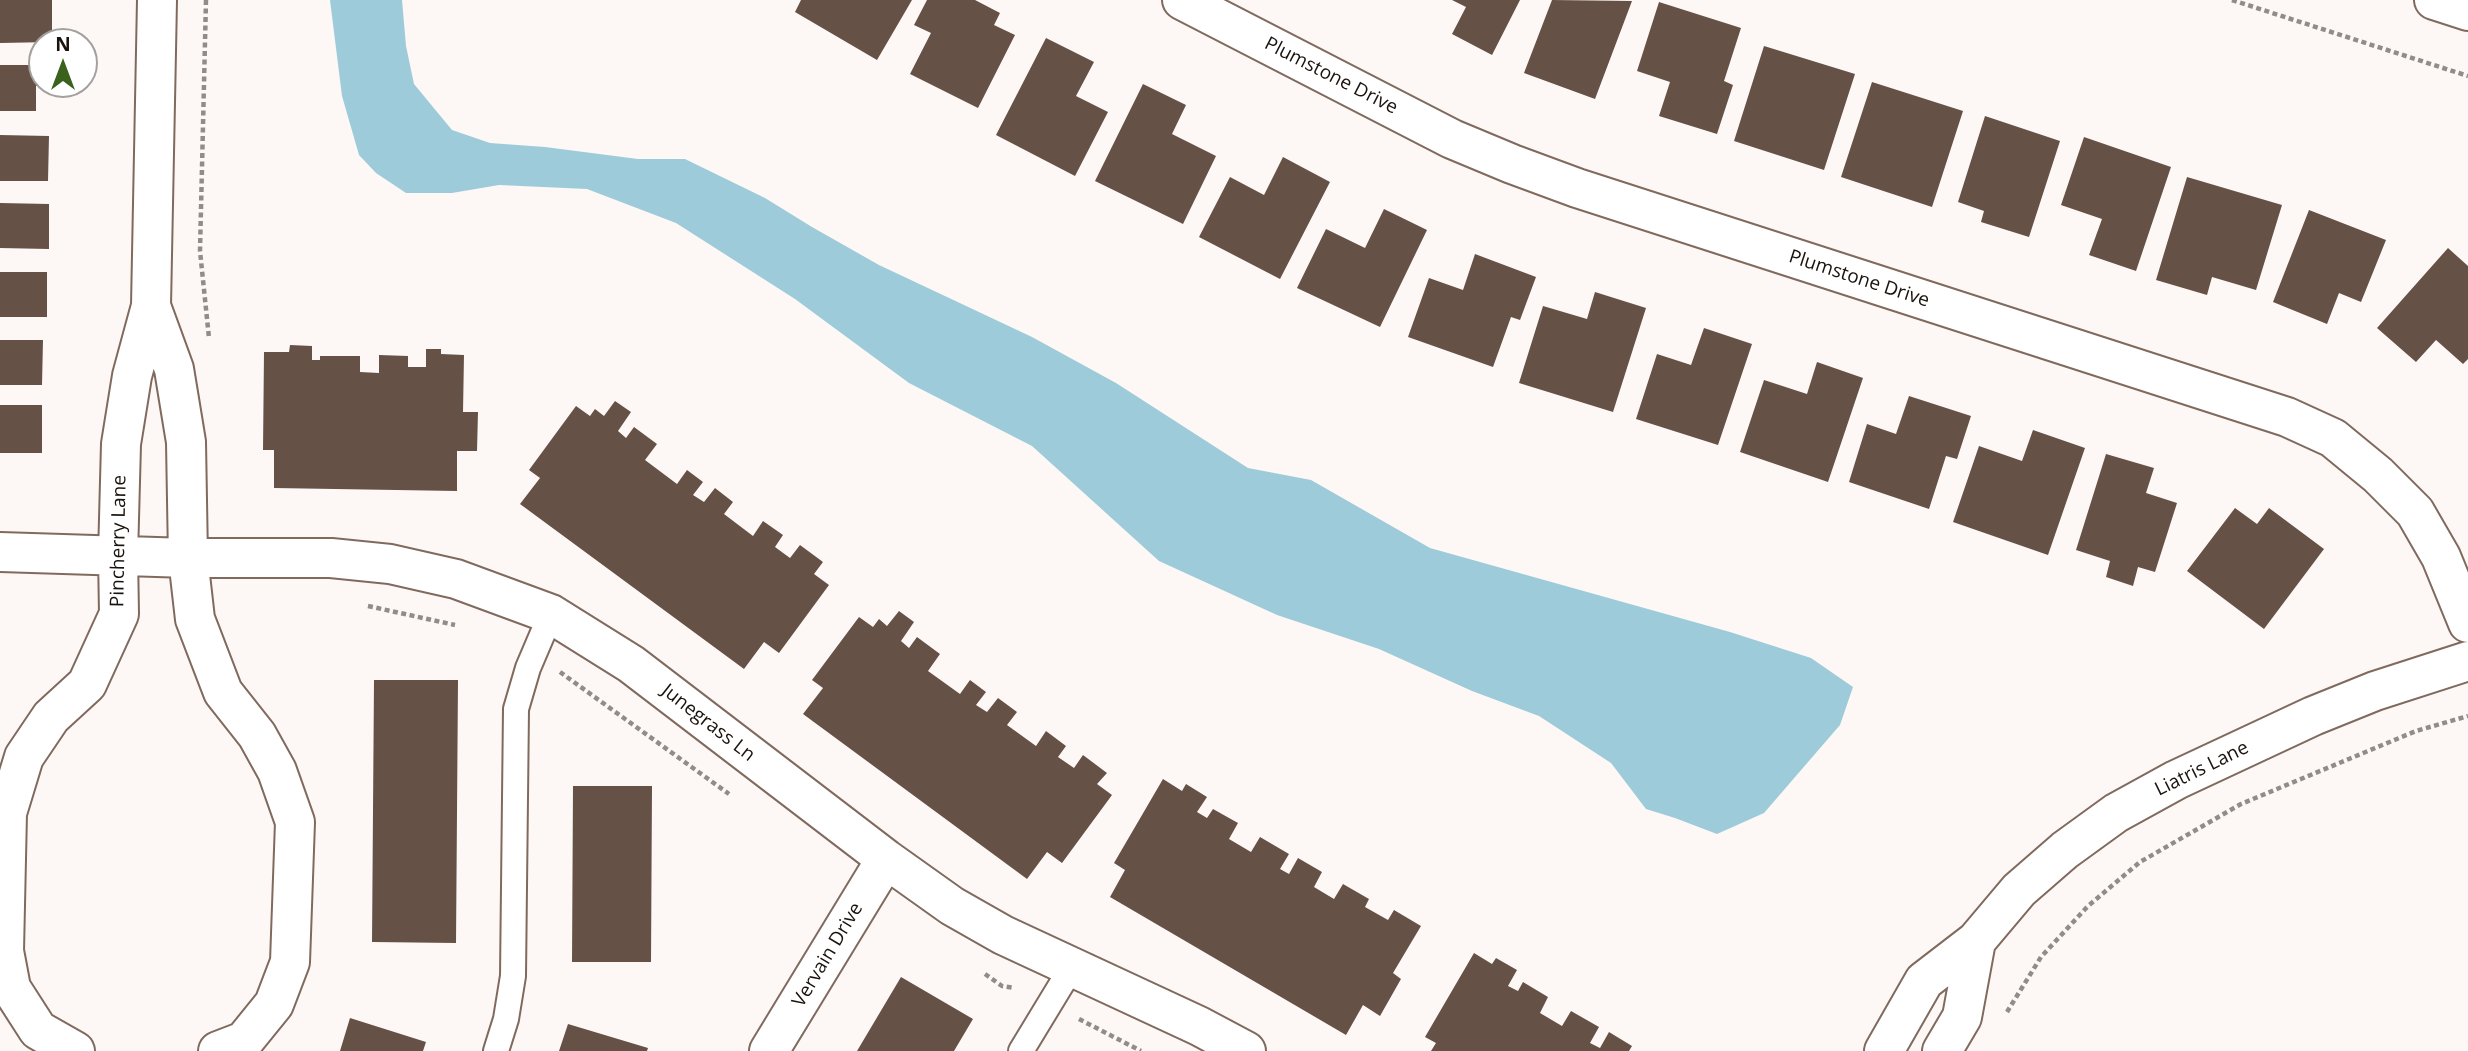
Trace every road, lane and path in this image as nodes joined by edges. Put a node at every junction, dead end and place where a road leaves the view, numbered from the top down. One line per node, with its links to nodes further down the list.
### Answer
1 (158, 0): 7 (street, Pincherry Lane)
2 (1182, 0): 12 (street, Plumstone Drive)
3 (2232, 0): 6 (path)
4 (2434, 0): 5 (street)
5 (2468, 11)
6 (2468, 76)
7 (151, 306): 9 (street, Pincherry Lane); 10 (street, Pincherry Lane)
8 (0, 552): 9 (street, Junegrass Ln)
9 (118, 556): 10 (street, Junegrass Ln); 19 (street, Pincherry Lane)
10 (188, 558): 11 (street, Junegrass Ln); 20 (street, Pincherry Lane)
11 (551, 614): 15 (street, Junegrass Ln); 21 (lane)
12 (2468, 624)
13 (2468, 661): 16 (street, Liatris Lane)
14 (2468, 716): 18 (path)
15 (886, 859): 17 (street, Junegrass Ln); 22 (street, Vervain Drive)
16 (1976, 941): 25 (street, Liatris Lane); 26 (street, Liatris Lane)
17 (1072, 967): 23 (lane); 24 (street, Junegrass Ln)
18 (2001, 1021)
19 (75, 1051)
20 (218, 1051)
21 (496, 1051)
22 (769, 1051)
23 (1021, 1051)
24 (1246, 1051)
25 (1884, 1051)
26 (1942, 1051)

